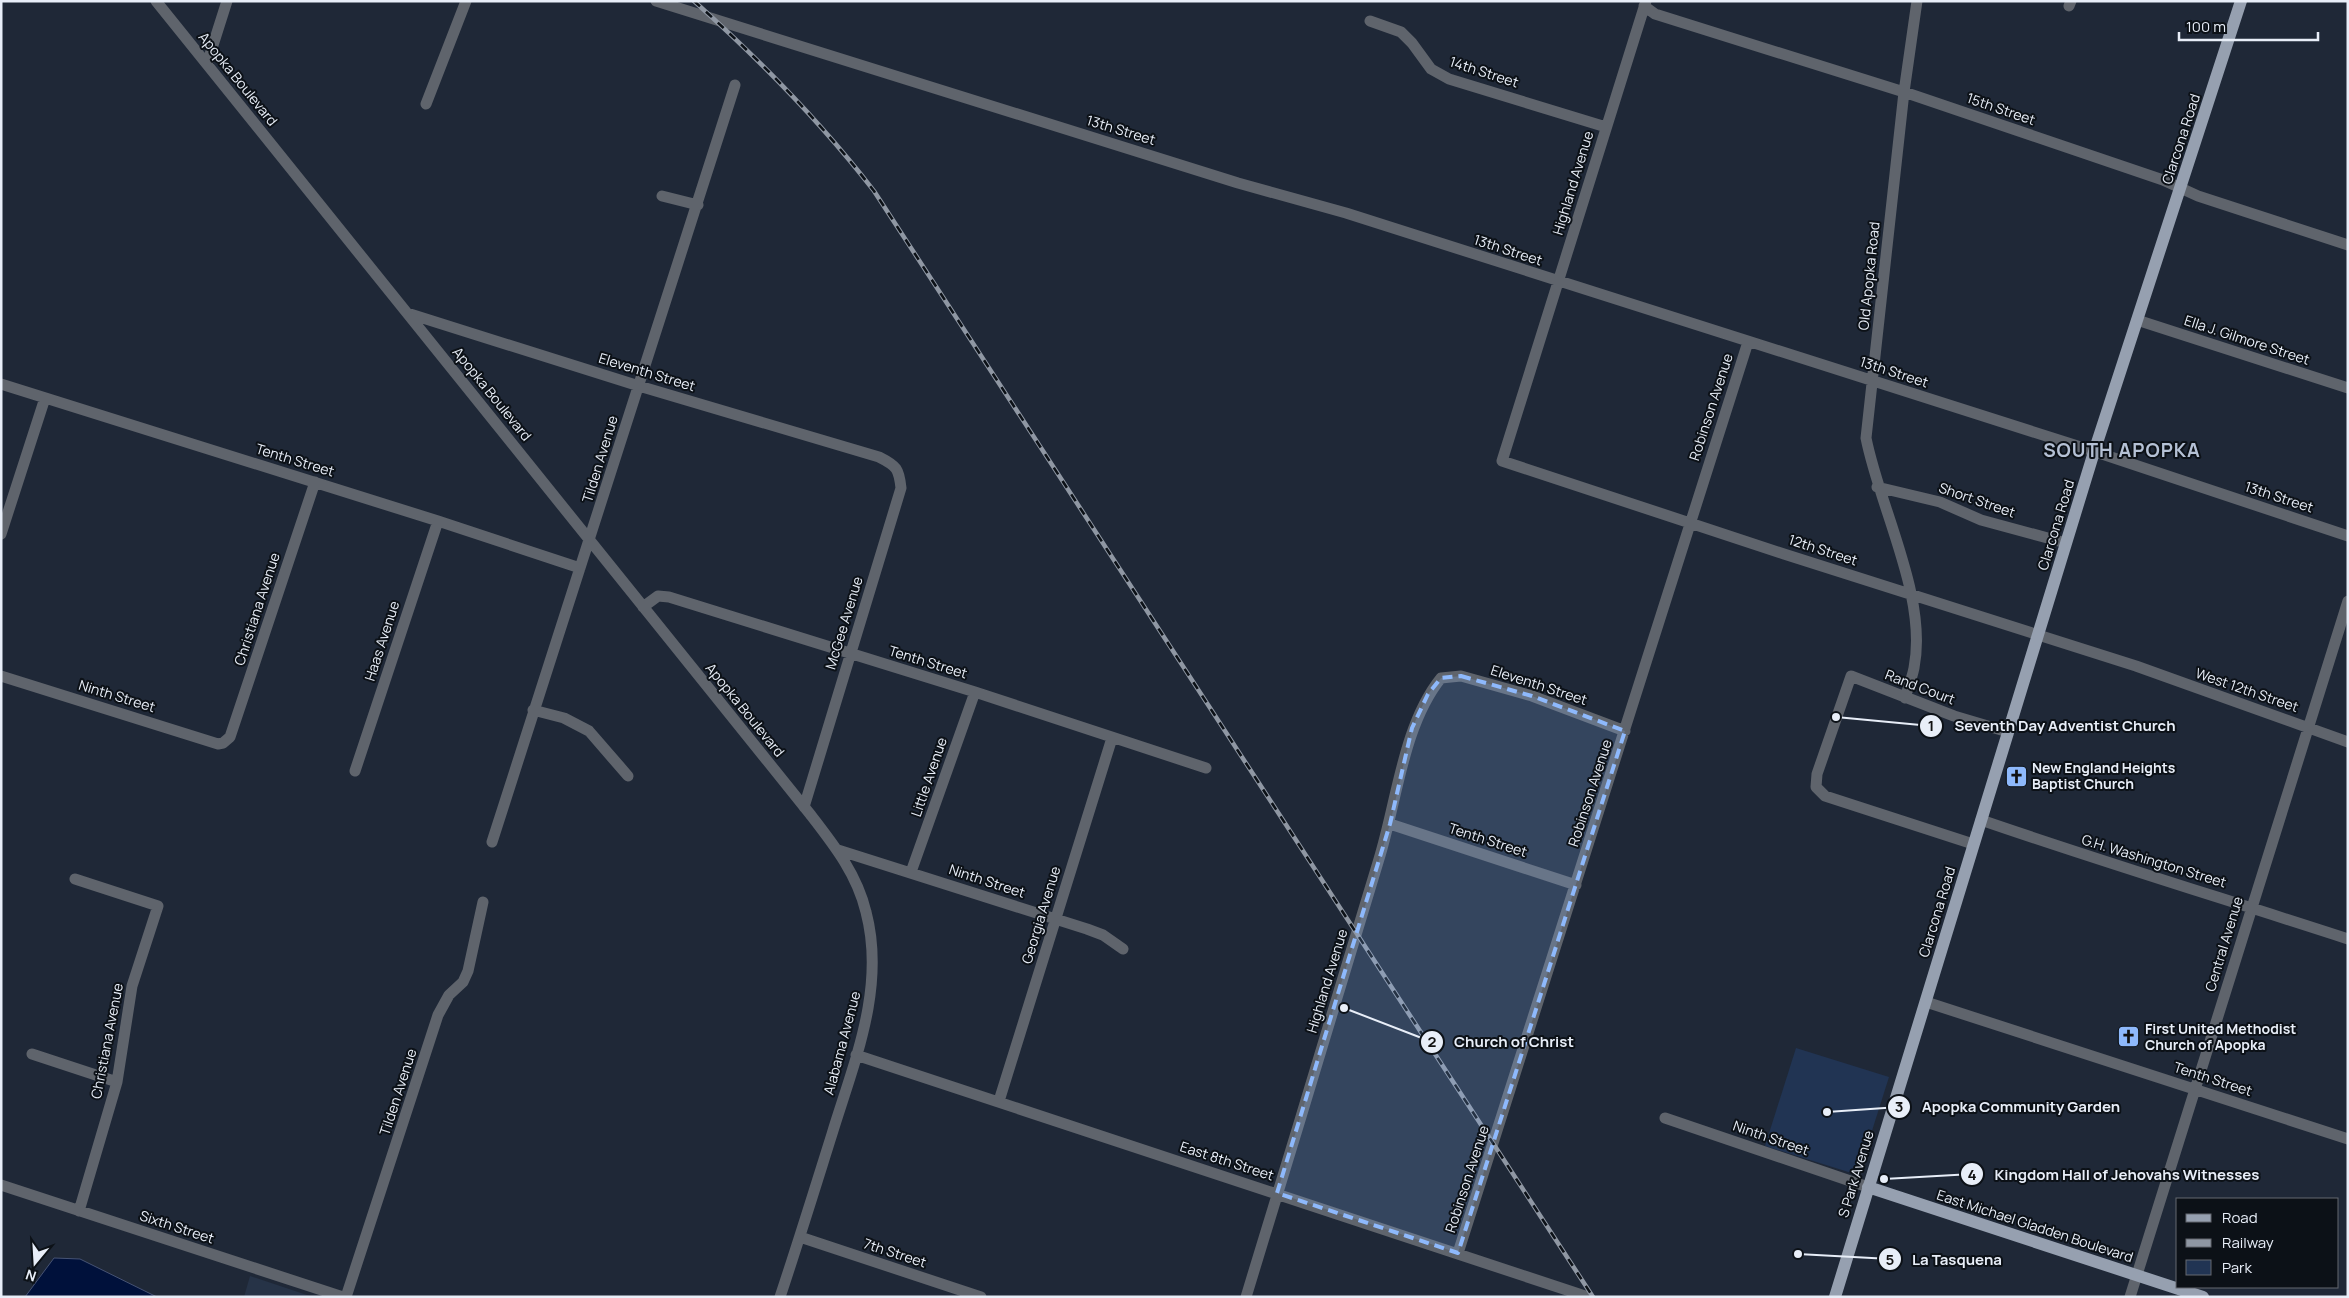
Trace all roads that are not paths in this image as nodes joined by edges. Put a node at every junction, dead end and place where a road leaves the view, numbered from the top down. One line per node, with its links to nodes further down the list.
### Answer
1 (156, 1): 9 (street, Apopka Boulevard)
2 (226, 1): 9 (street)
3 (466, 1): 12 (street)
4 (656, 1): 18 (street, 13th Street)
5 (1917, 1): 11 (street, Old Apopka Road)
6 (2241, 1): 14 (main road, Clarcona Road)
7 (1645, 4): 11 (street, 15th Street); 13 (street, Highland Avenue)
8 (1370, 21): 13 (street, 14th Street)
9 (207, 64): 19 (street, Apopka Boulevard)
10 (735, 86): 16 (street, Tilden Avenue)
11 (1904, 92): 14 (street, 15th Street); 22 (street, Old Apopka Road)
12 (426, 104)
13 (1606, 127): 18 (street, Highland Avenue)
14 (2181, 188): 17 (street, 15th Street); 20 (main road, Clarcona Road)
15 (662, 196): 16 (street)
16 (698, 205): 24 (street, Tilden Avenue)
17 (2348, 245)
18 (1558, 282): 21 (street, 13th Street); 29 (street, Highland Avenue)
19 (407, 313): 24 (street, Eleventh Street); 36 (street, Apopka Boulevard)
20 (2137, 320): 25 (street, Ella J. Gilmore Street); 27 (main road, Clarcona Road)
21 (1748, 342): 22 (street, 13th Street); 33 (street, Robinson Avenue)
22 (1873, 381): 27 (street, 13th Street); 31 (street, Old Apopka Road)
23 (1, 384): 26 (street, Tenth Street)
24 (639, 386): 28 (street, Eleventh Street); 36 (street, Tilden Avenue)
25 (2348, 388)
26 (45, 398): 30 (street, Tenth Street); 34 (street)
27 (2094, 452): 35 (street, 13th Street); 37 (main road, Clarcona Road)
28 (879, 457): 43 (street, McGee Avenue)
29 (1502, 461): 33 (street, 12th Street)
30 (315, 482): 32 (street, Tenth Street); 55 (street, Christiana Avenue)
31 (1877, 487): 37 (street, Short Street); 39 (street, Old Apopka Road)
32 (438, 521): 38 (street, Tenth Street); 57 (street, Haas Avenue)
33 (1689, 522): 39 (street, 12th Street); 51 (street, Robinson Avenue)
34 (1, 534)
35 (2348, 536)
36 (590, 541): 38 (street, Tilden Avenue); 41 (street, Apopka Boulevard)
37 (2066, 543): 42 (main road, Clarcona Road)
38 (580, 568): 49 (street, Tilden Avenue)
39 (1912, 594): 42 (street, 12th Street); 48 (street, Old Apopka Road)
40 (2348, 601): 50 (street, Central Avenue)
41 (643, 607): 43 (street, Tenth Street); 59 (street, Apopka Boulevard)
42 (2038, 635): 44 (street, 12th Street); 52 (main road, Clarcona Road)
43 (850, 654): 47 (street, Tenth Street); 59 (street, McGee Avenue)
44 (2136, 666): 50 (street, West 12th Street)
45 (1, 676): 55 (street, Ninth Street)
46 (1441, 678): 51 (street, Eleventh Street); 61 (street, Highland Avenue)
47 (975, 692): 53 (street, Tenth Street); 65 (street, Little Avenue)
48 (1905, 698): 52 (street, Rand Court); 63 (street, Rand Court)
49 (533, 710): 58 (street); 62 (street, Tilden Avenue)
50 (2308, 727): 54 (street, West 12th Street); 69 (street, Central Avenue)
51 (1625, 731): 67 (street, Robinson Avenue)
52 (2008, 732): 60 (main road, Clarcona Road)
53 (1112, 738): 56 (street, Tenth Street); 70 (street, Georgia Avenue)
54 (2348, 742)
55 (223, 743)
56 (1206, 768)
57 (355, 771)
58 (628, 776)
59 (804, 807): 64 (street, Alabama Avenue)
60 (1981, 820): 63 (main road, Clarcona Road); 69 (street, G.H. Washington Street)
61 (1390, 824): 67 (street, Tenth Street); 83 (street, Highland Avenue)
62 (492, 842)
63 (1973, 844): 73 (main road, Clarcona Road)
64 (838, 850): 65 (street, Ninth Street); 75 (street, Alabama Avenue)
65 (911, 872): 70 (street, Ninth Street)
66 (75, 879): 76 (street, Christiana Avenue)
67 (1576, 885): 86 (street, Robinson Avenue)
68 (483, 902): 89 (street, Tilden Avenue)
69 (2251, 908): 71 (street, G.H. Washington Street); 77 (street, Central Avenue)
70 (1056, 919): 72 (street, Ninth Street); 78 (street, Georgia Avenue)
71 (2348, 939)
72 (1123, 949)
73 (1926, 1002): 77 (street, Tenth Street); 82 (main road, S Park Avenue)
74 (32, 1054): 76 (street)
75 (856, 1055): 78 (street, East 8th Street); 85 (street, Alabama Avenue)
76 (117, 1082): 84 (street, Christiana Avenue)
77 (2194, 1089): 80 (street, Tenth Street); 87 (street, Central Avenue)
78 (999, 1101): 83 (street, East 8th Street)
79 (1665, 1118): 82 (street, Ninth Street)
80 (2348, 1139)
81 (1, 1185): 84 (street, Sixth Street)
82 (1868, 1187): 87 (main road, East Michael Gladden Boulevard); 94 (main road, S Park Avenue)
83 (1277, 1193): 86 (street, East 8th Street); 92 (street, Highland Avenue)
84 (79, 1211): 89 (street, Sixth Street)
85 (800, 1237): 90 (street, Alabama Avenue); 91 (street, 7th Street)
86 (1458, 1253): 88 (street, East 8th Street)
87 (2136, 1276): 95 (street, Central Avenue); 96 (main road, East Michael Gladden Boulevard)
88 (1563, 1293): 93 (street, East 8th Street)
89 (345, 1297)
90 (780, 1297)
91 (981, 1297)
92 (1246, 1297)
93 (1588, 1297)
94 (1835, 1297)
95 (2130, 1297)
96 (2203, 1297)

